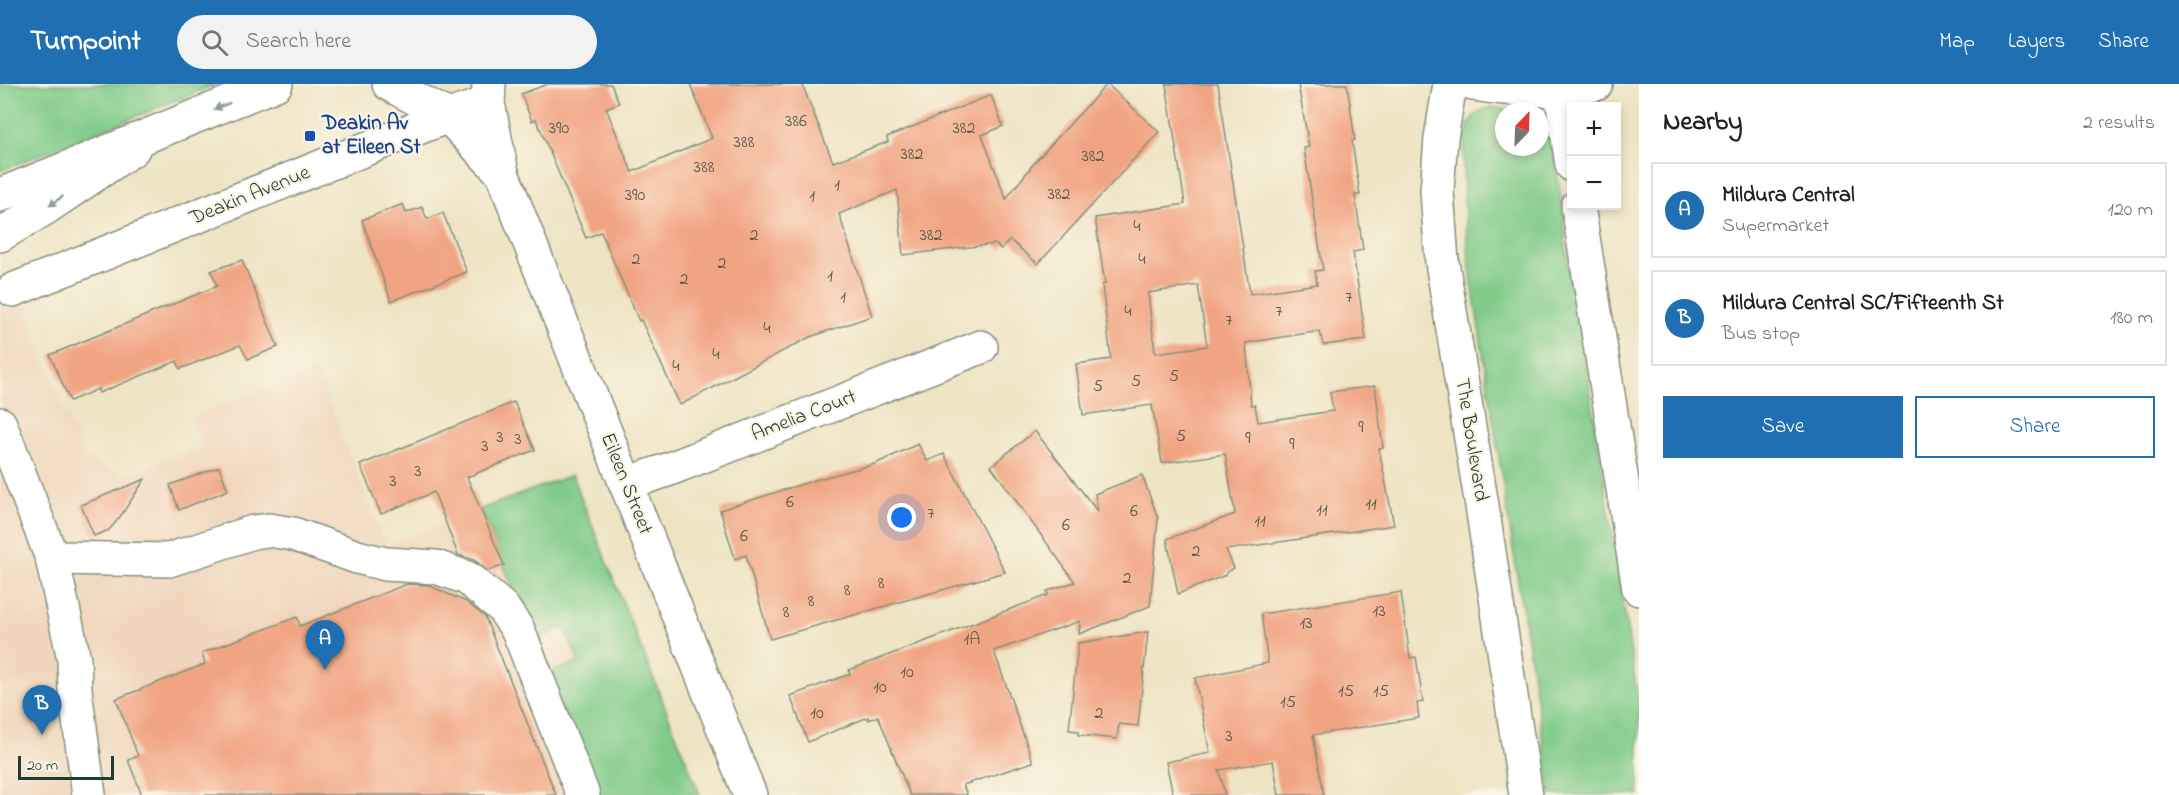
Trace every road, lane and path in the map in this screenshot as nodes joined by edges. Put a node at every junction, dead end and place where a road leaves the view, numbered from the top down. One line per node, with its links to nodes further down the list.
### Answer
1 (276, 84): 9 (main road, one-way to 9)
2 (389, 84): 8 (main road, Eileen Street)
3 (1450, 84): 25 (main road, The Boulevard)
4 (1473, 84): 6 (main road)
5 (1596, 84): 6 (main road)
6 (1560, 87): 10 (main road)
7 (489, 94): 8 (main road, Deakin Avenue); 11 (main road, Eileen Street)
8 (448, 116): 11 (main road, Eileen Street); 15 (main road, Deakin Avenue)
9 (157, 133): 12 (main road); 14 (main road, one-way to 14)
10 (1571, 156)
11 (502, 173): 19 (main road, Eileen Street)
12 (0, 195)
13 (1579, 210): 18 (main road)
14 (0, 235)
15 (13, 290)
16 (981, 346): 19 (main road, Amelia Court)
17 (0, 424): 20 (main road)
18 (1628, 441): 21 (main road)
19 (626, 484): 24 (main road, Eileen Street)
20 (52, 558): 22 (main road); 23 (main road)
21 (1639, 589)
22 (89, 795)
23 (583, 795)
24 (750, 795)
25 (1526, 795)

